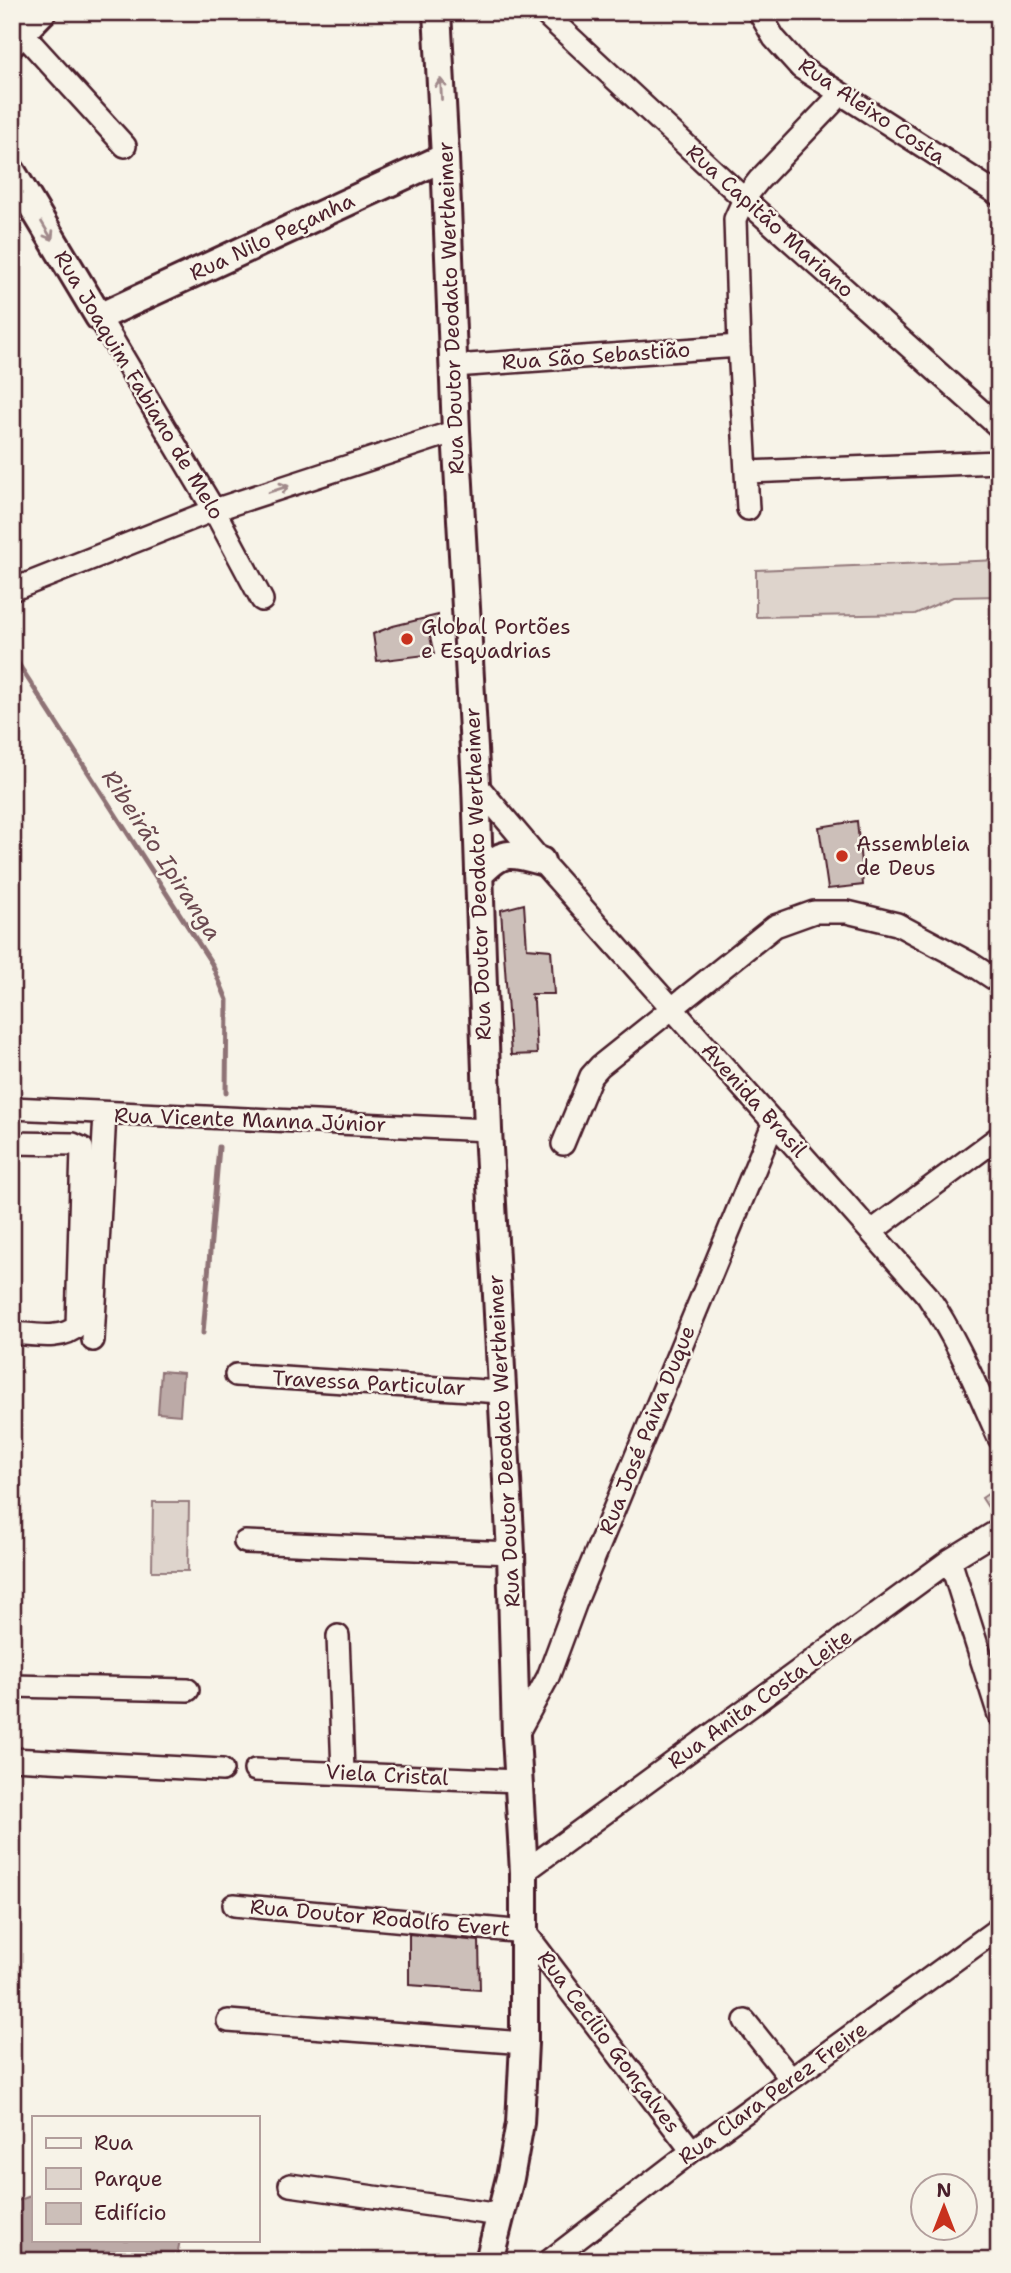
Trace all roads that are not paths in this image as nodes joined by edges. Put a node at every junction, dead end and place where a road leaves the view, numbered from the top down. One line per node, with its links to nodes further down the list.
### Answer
1 (42, 12): 5 (main road)
2 (437, 12): 8 (main road, Rua Doutor Deodato Wertheimer, one-way to 2)
3 (543, 12): 11 (street, Rua Capitão Mariano)
4 (759, 12): 6 (street, Rua Aleixo Costa)
5 (17, 38): 7 (street)
6 (841, 94): 10 (street, Rua Aleixo Costa); 11 (street)
7 (125, 146)
8 (445, 157): 12 (main road, Rua Nilo Peçanha); 14 (main road, Rua Doutor Deodato Wertheimer)
9 (12, 172): 12 (main road, Rua Joaquim Fabiano de Melo, one-way to 12)
10 (999, 195)
11 (744, 199): 13 (street); 15 (street, Rua Capitão Mariano)
12 (99, 317): 20 (street, Rua Joaquim Fabiano de Melo)
13 (739, 346): 14 (street, Rua São Sebastião); 18 (street)
14 (454, 366): 16 (main road, Rua Doutor Deodato Wertheimer)
15 (999, 427)
16 (456, 431): 20 (street, one-way to 16); 23 (main road, Rua Doutor Deodato Wertheimer)
17 (999, 463): 18 (street)
18 (747, 472): 19 (street)
19 (748, 509)
20 (214, 510): 21 (street); 22 (street, Rua Joaquim Fabiano de Melo)
21 (12, 590)
22 (262, 600)
23 (477, 783): 24 (street, Avenida Brasil); 25 (main road, Rua Doutor Deodato Wertheimer)
24 (541, 861): 25 (main road); 27 (street, Avenida Brasil)
25 (479, 875): 31 (main road, Rua Doutor Deodato Wertheimer)
26 (999, 982): 27 (street)
27 (673, 1009): 30 (street, Avenida Brasil); 34 (street)
28 (12, 1108): 29 (street, Rua Vicente Manna Júnior)
29 (105, 1113): 31 (street, Rua Vicente Manna Júnior); 37 (street)
30 (774, 1122): 35 (street, Avenida Brasil); 49 (street, Rua José Paiva Duque)
31 (488, 1130): 39 (main road, Rua Doutor Deodato Wertheimer)
32 (999, 1137): 35 (street)
33 (12, 1143): 36 (street)
34 (563, 1143)
35 (872, 1231): 40 (street, Avenida Brasil)
36 (12, 1333)
37 (93, 1340)
38 (236, 1375): 39 (street, Travessa Particular)
39 (501, 1391): 43 (main road, Rua Doutor Deodato Wertheimer)
40 (999, 1438)
41 (999, 1530): 44 (street, Rua Anita Costa Leite)
42 (245, 1542): 43 (street)
43 (511, 1553): 49 (main road, Rua Doutor Deodato Wertheimer)
44 (950, 1560): 48 (street); 55 (street, Rua Anita Costa Leite)
45 (338, 1636): 53 (street)
46 (12, 1686): 47 (street)
47 (188, 1690)
48 (999, 1715)
49 (516, 1736): 54 (main road, Rua Doutor Deodato Wertheimer)
50 (12, 1759): 51 (street)
51 (222, 1770)
52 (255, 1770): 53 (street, Viela Cristal)
53 (343, 1772): 54 (street, Viela Cristal)
54 (518, 1781): 55 (main road, Rua Doutor Deodato Wertheimer)
55 (524, 1872): 58 (main road, Rua Doutor Deodato Wertheimer)
56 (234, 1905): 58 (street, Rua Doutor Rodolfo Evert)
57 (999, 1928): 62 (street, Rua Clara Perez Freire)
58 (526, 1932): 61 (main road, Rua Doutor Deodato Wertheimer); 63 (street, Rua Cecílio Gonçalves)
59 (228, 2021): 61 (street)
60 (745, 2021): 62 (street)
61 (524, 2043): 65 (main road, Rua Doutor Deodato Wertheimer)
62 (791, 2079): 63 (street, Rua Clara Perez Freire)
63 (692, 2151): 67 (street, Rua Clara Perez Freire)
64 (290, 2185): 65 (street)
65 (500, 2215): 66 (main road, Rua Doutor Deodato Wertheimer)
66 (489, 2261)
67 (549, 2261)

